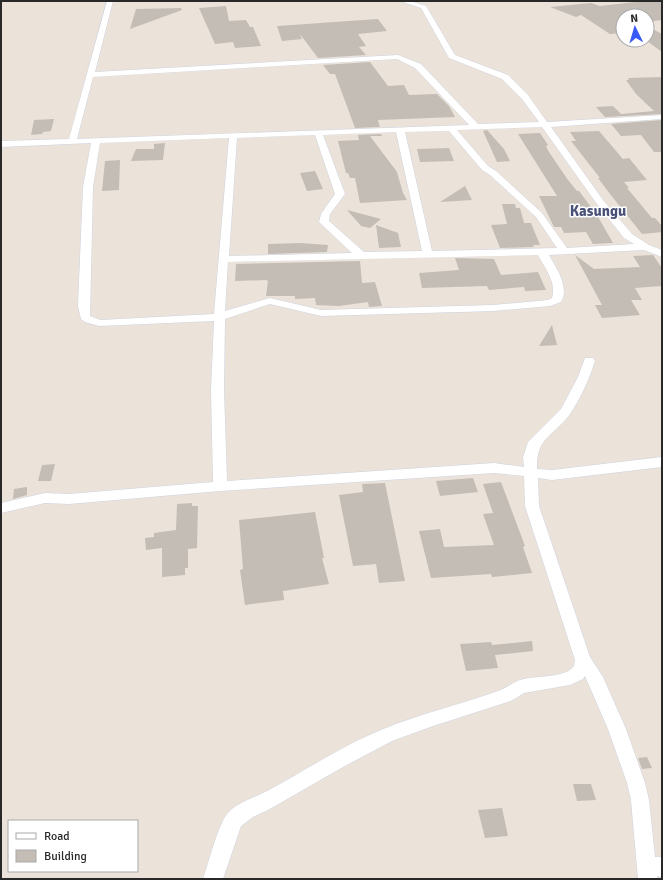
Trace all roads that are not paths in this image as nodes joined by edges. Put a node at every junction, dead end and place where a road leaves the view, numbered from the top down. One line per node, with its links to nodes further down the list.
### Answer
1 (110, 1): 3 (street)
2 (402, 1): 5 (street)
3 (90, 75): 6 (street); 12 (street)
4 (662, 117): 5 (street)
5 (544, 125): 6 (street); 14 (street)
6 (476, 127): 7 (street)
7 (451, 128): 8 (street); 15 (street)
8 (400, 130): 9 (street); 18 (street)
9 (318, 133): 10 (street); 19 (street)
10 (233, 136): 11 (street); 20 (street)
11 (96, 141): 12 (street); 21 (street)
12 (72, 142): 13 (street)
13 (1, 144)
14 (645, 247): 15 (street); 17 (street)
15 (564, 251): 16 (street)
16 (542, 252): 18 (street); 21 (street)
17 (662, 254)
18 (428, 255): 19 (street)
19 (362, 256): 20 (street)
20 (223, 260): 21 (street)
21 (220, 317): 25 (street)
22 (589, 361): 24 (street)
23 (662, 462): 24 (street)
24 (530, 472): 25 (street); 27 (street)
25 (220, 486): 26 (street)
26 (1, 508)
27 (583, 660): 28 (street); 29 (street)
28 (652, 870)
29 (213, 879)

